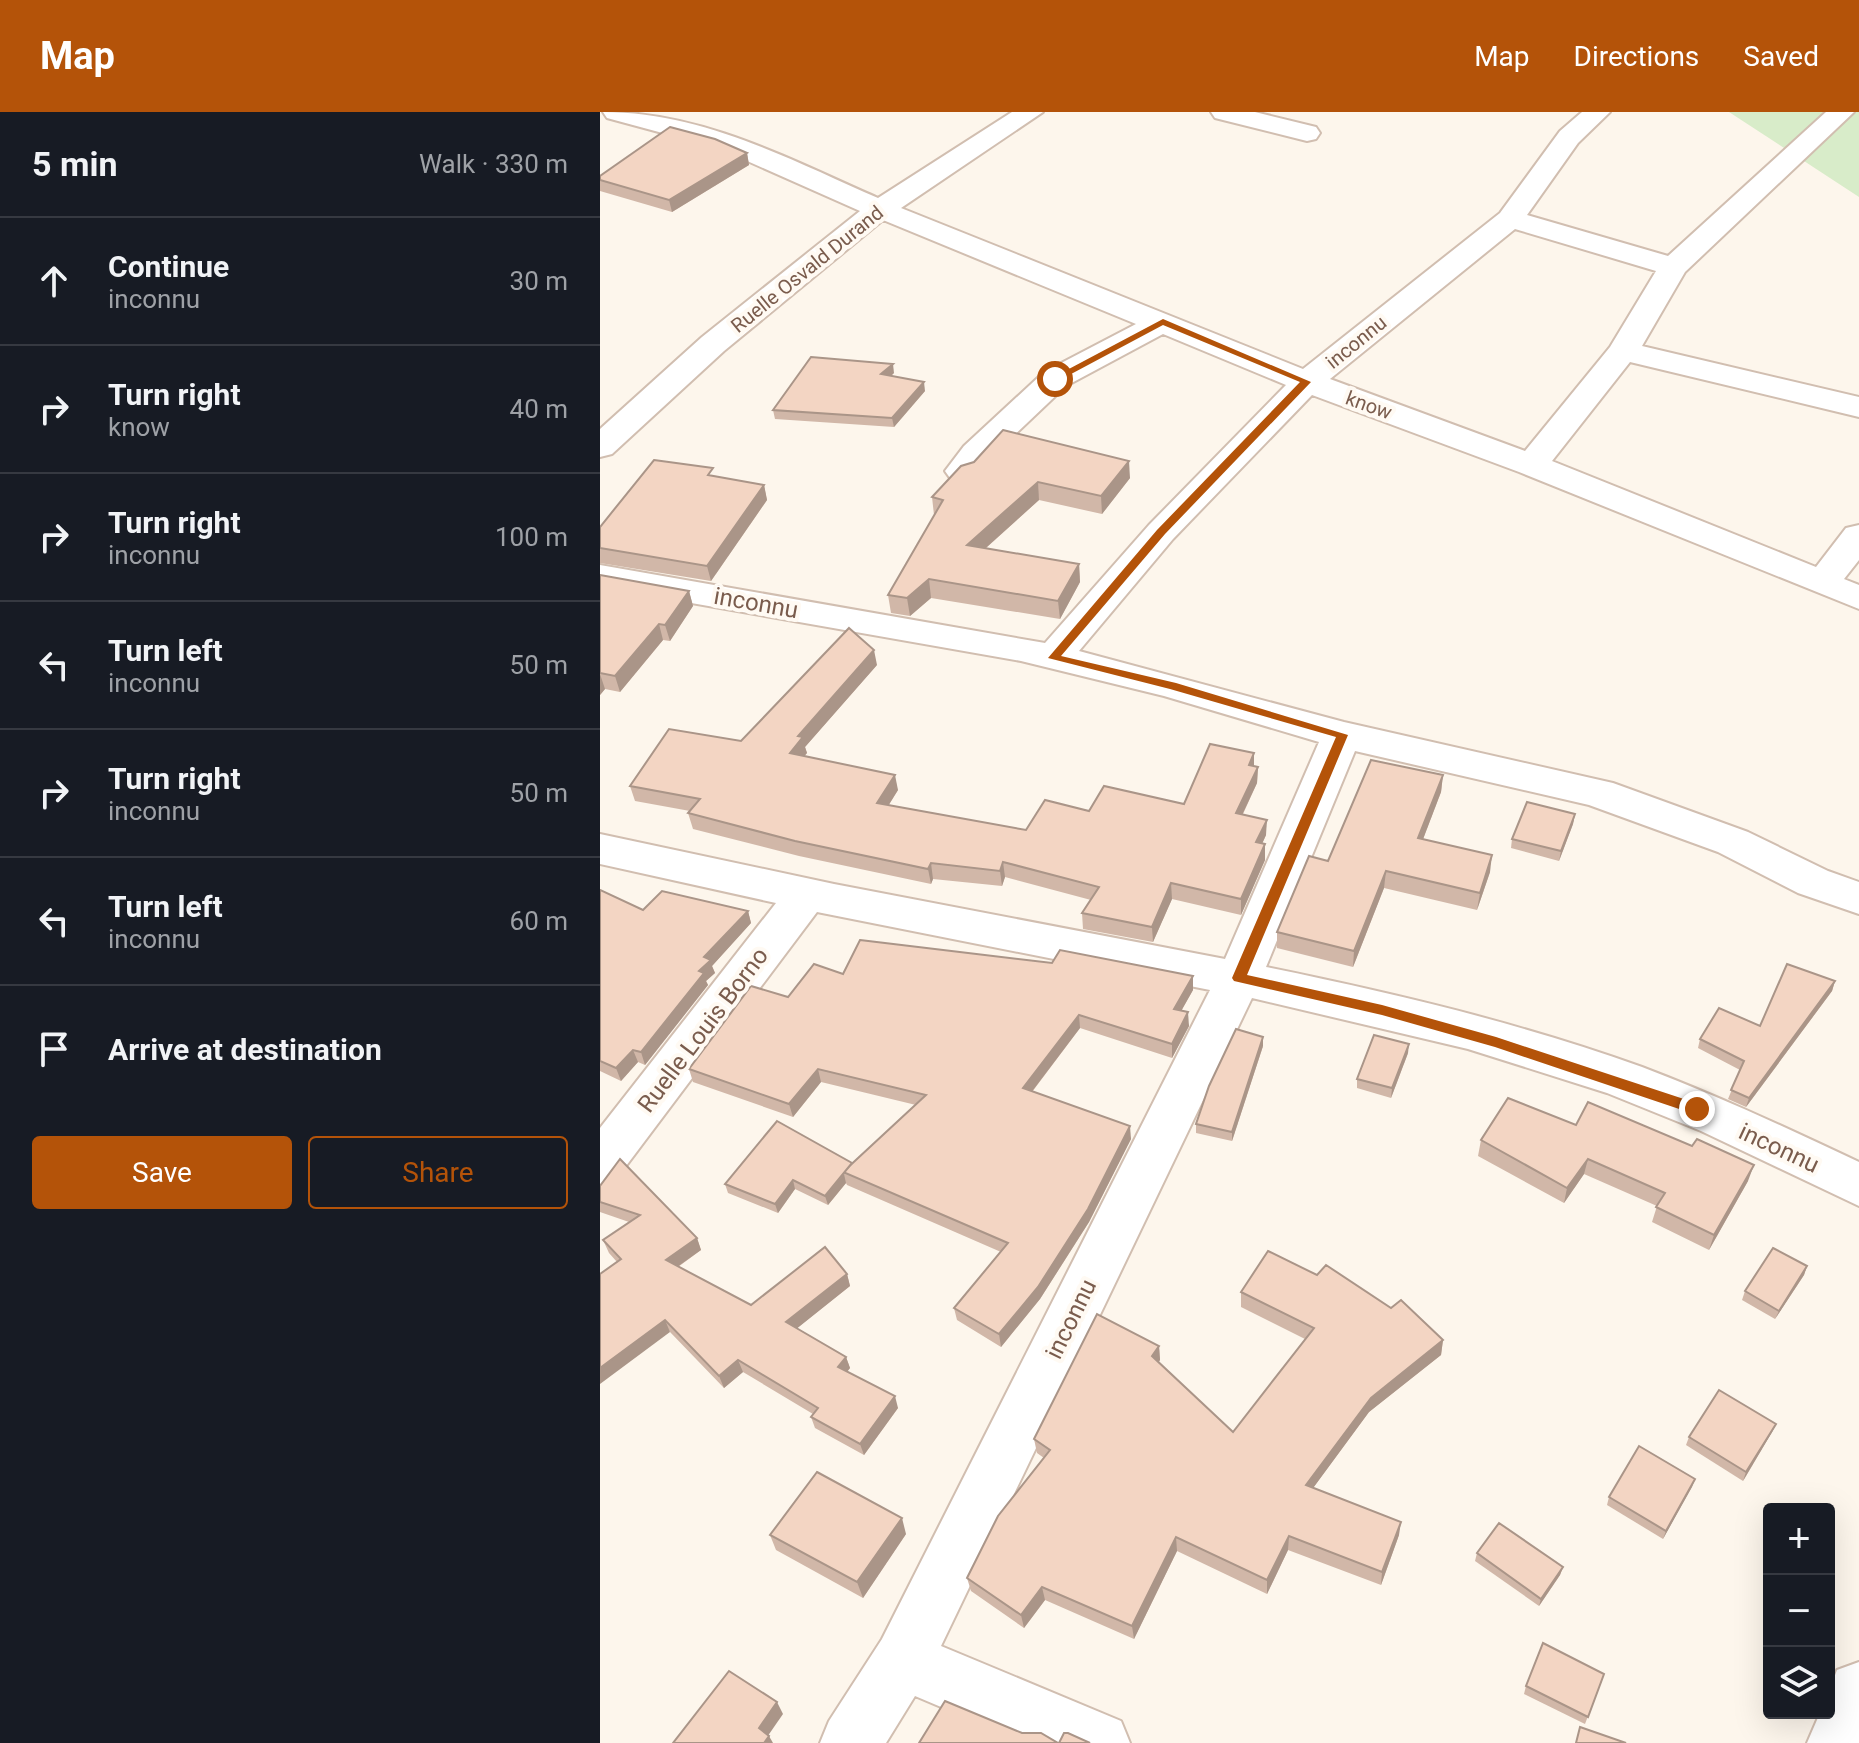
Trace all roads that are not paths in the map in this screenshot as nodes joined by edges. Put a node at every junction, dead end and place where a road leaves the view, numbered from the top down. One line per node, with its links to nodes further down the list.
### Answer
1 (616, 112): 7 (street)
2 (1030, 112): 7 (street, Ruelle Osvald Durand)
3 (1224, 112): 6 (street)
4 (1597, 112): 8 (street, inconnu)
5 (1841, 112): 9 (street)
6 (1307, 133)
7 (880, 209): 10 (street, know); 14 (street, Ruelle Osvald Durand)
8 (1510, 219): 9 (street); 12 (street, inconnu)
9 (1673, 267): 11 (street)
10 (1163, 322): 12 (street, know); 16 (street)
11 (1623, 351): 13 (street); 15 (street)
12 (1307, 382): 15 (street, know); 21 (street, inconnu)
13 (1859, 407)
14 (600, 447)
15 (1531, 465): 19 (street, know)
16 (962, 471)
17 (1859, 536): 19 (street)
18 (600, 576): 21 (street, inconnu)
19 (1823, 582): 20 (street, know)
20 (1859, 598)
21 (1053, 658): 22 (street, inconnu)
22 (1342, 735): 25 (street, inconnu); 26 (street, inconnu)
23 (600, 849): 24 (street, inconnu)
24 (805, 896): 26 (street, inconnu); 27 (street, Ruelle Louis Borno)
25 (1859, 898)
26 (1239, 978): 28 (street, inconnu); 29 (street, inconnu)
27 (600, 1164)
28 (1859, 1185)
29 (903, 1660): 31 (street, inconnu); 32 (street)
30 (1859, 1692): 33 (street)
31 (851, 1743)
32 (1099, 1743)
33 (1838, 1743)

